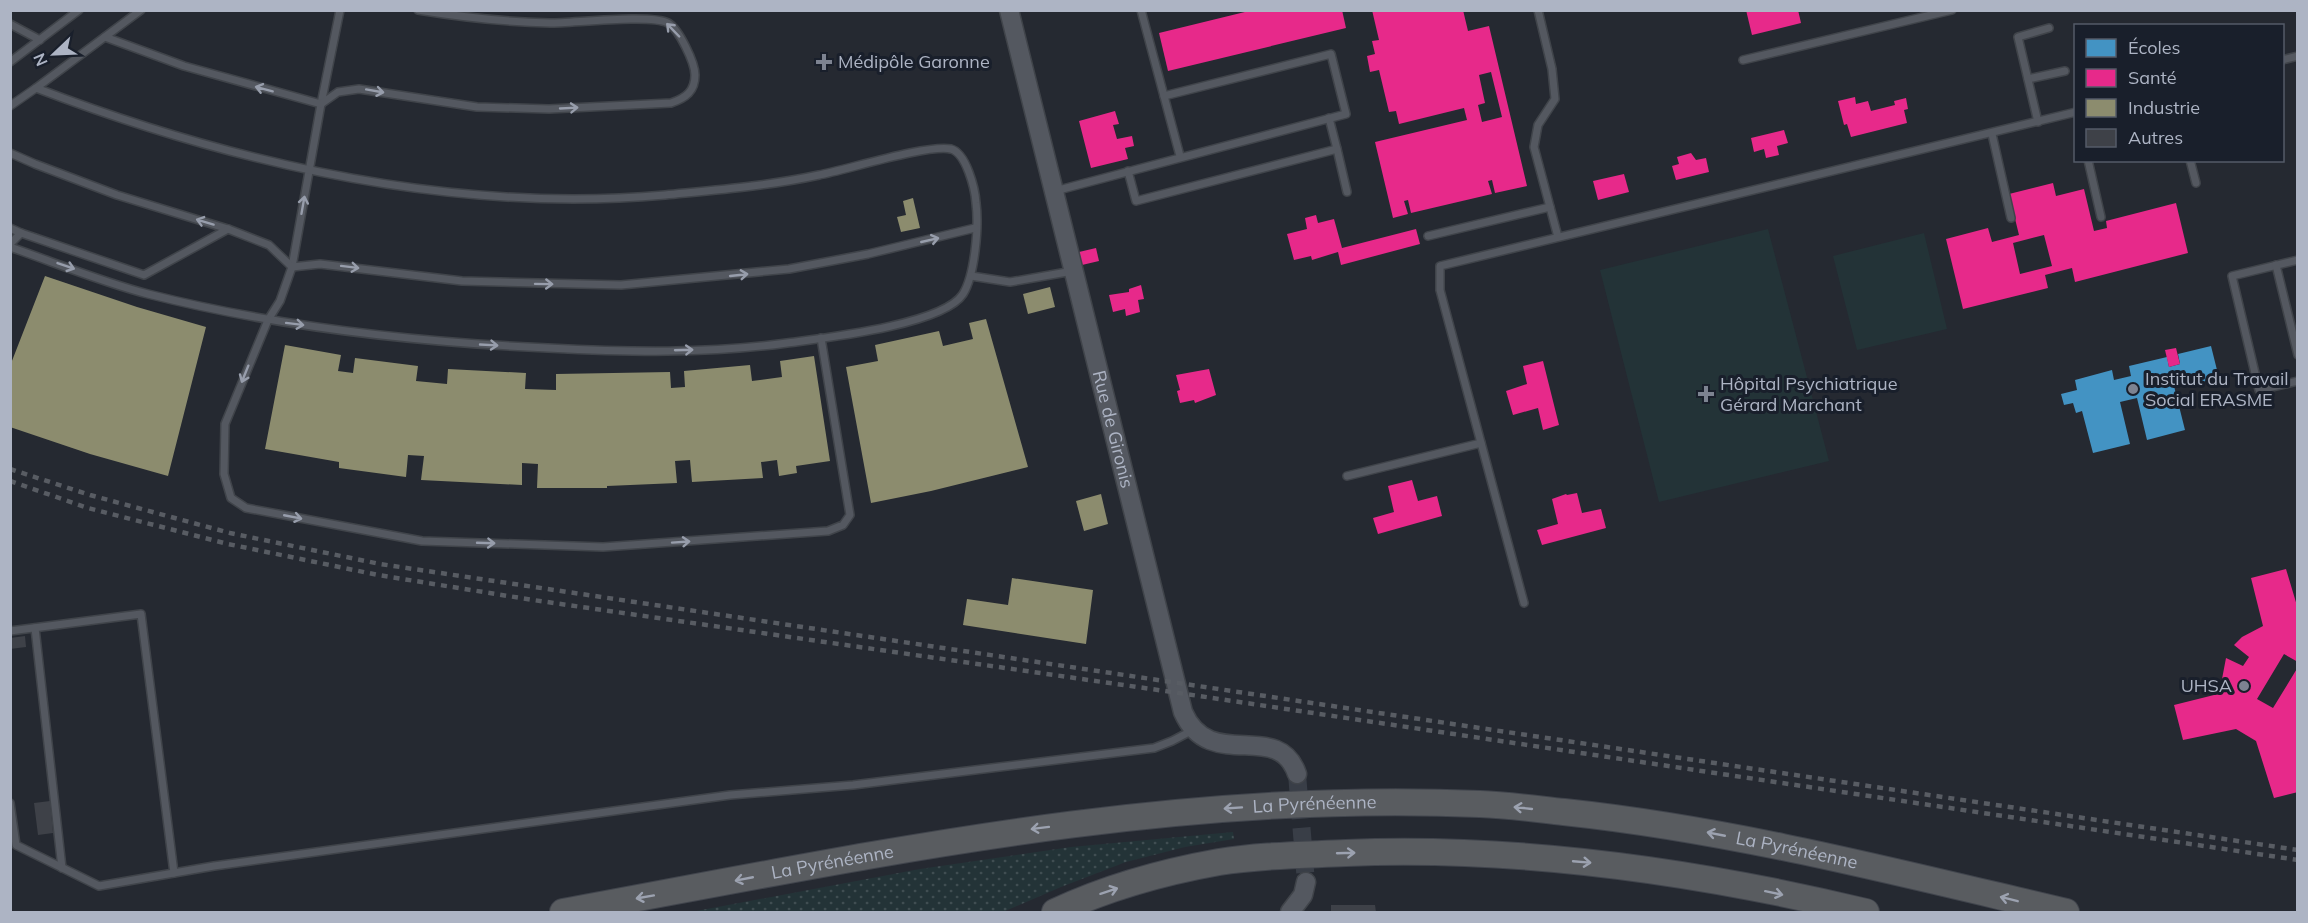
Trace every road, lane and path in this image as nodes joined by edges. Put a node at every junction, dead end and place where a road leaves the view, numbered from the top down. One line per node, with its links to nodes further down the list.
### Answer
1 (141, 10): 11 (lane)
2 (340, 10): 19 (lane)
3 (418, 10): 19 (lane, one-way to 3)
4 (1009, 10): 33 (street, Rue de Gironis)
5 (1141, 10): 18 (lane)
6 (1538, 10): 35 (lane)
7 (1952, 10): 13 (lane)
8 (74, 12): 12 (lane)
9 (10, 24): 12 (lane)
10 (2049, 28): 16 (lane)
11 (105, 37): 17 (lane); 19 (lane, one-way to 11)
12 (40, 40): 14 (lane)
13 (1743, 60)
14 (10, 63)
15 (2065, 71): 16 (lane)
16 (2028, 79): 23 (lane)
17 (36, 88): 20 (lane); 30 (lane)
18 (1164, 96): 22 (lane); 27 (lane)
19 (321, 104): 30 (lane)
20 (10, 106)
21 (2074, 113): 23 (lane)
22 (1329, 118): 25 (lane); 27 (lane)
23 (2038, 122): 24 (lane)
24 (1992, 134): 37 (lane); 43 (lane)
25 (1337, 148): 31 (lane); 34 (lane)
26 (10, 153): 40 (lane, one-way to 26)
27 (1179, 156): 31 (lane)
28 (2088, 162): 36 (lane)
29 (2191, 162): 32 (lane)
30 (310, 171): 39 (lane); 47 (lane, one-way to 30)
31 (1128, 171): 33 (lane)
32 (2196, 183)
33 (1053, 191): 48 (street, Rue de Gironis)
34 (1347, 192)
35 (1550, 207): 42 (lane); 43 (lane)
36 (2101, 217)
37 (2011, 218)
38 (10, 228): 41 (lane)
39 (975, 228): 47 (lane, one-way to 39); 49 (lane)
40 (228, 229): 41 (lane); 47 (lane)
41 (21, 233): 44 (lane)
42 (1428, 236)
43 (1558, 237): 54 (lane)
44 (10, 245): 50 (lane, one-way to 50)
45 (2298, 260): 46 (lane)
46 (2276, 265): 52 (lane); 53 (lane)
47 (292, 267): 50 (lane)
48 (1072, 271): 49 (lane); 59 (street, Rue de Gironis)
49 (971, 276): 51 (lane)
50 (268, 320): 51 (lane, one-way to 51); 51 (lane, one-way to 51)
51 (821, 338)
52 (2298, 355)
53 (2298, 381)
54 (1481, 443): 55 (lane); 56 (lane)
55 (1347, 476)
56 (1524, 603)
57 (35, 627): 58 (lane); 62 (lane); 63 (lane)
58 (10, 631)
59 (1193, 730): 60 (street); 63 (lane)
60 (1297, 774)
61 (10, 803): 62 (lane)
62 (62, 868): 63 (lane)
63 (174, 873)
64 (1305, 882): 67 (street)
65 (563, 912): 69 (highway, La Pyrénéenne, one-way to 65)
66 (1055, 912): 68 (highway, one-way to 68)
67 (1290, 912)
68 (1866, 912)
69 (2066, 912)

